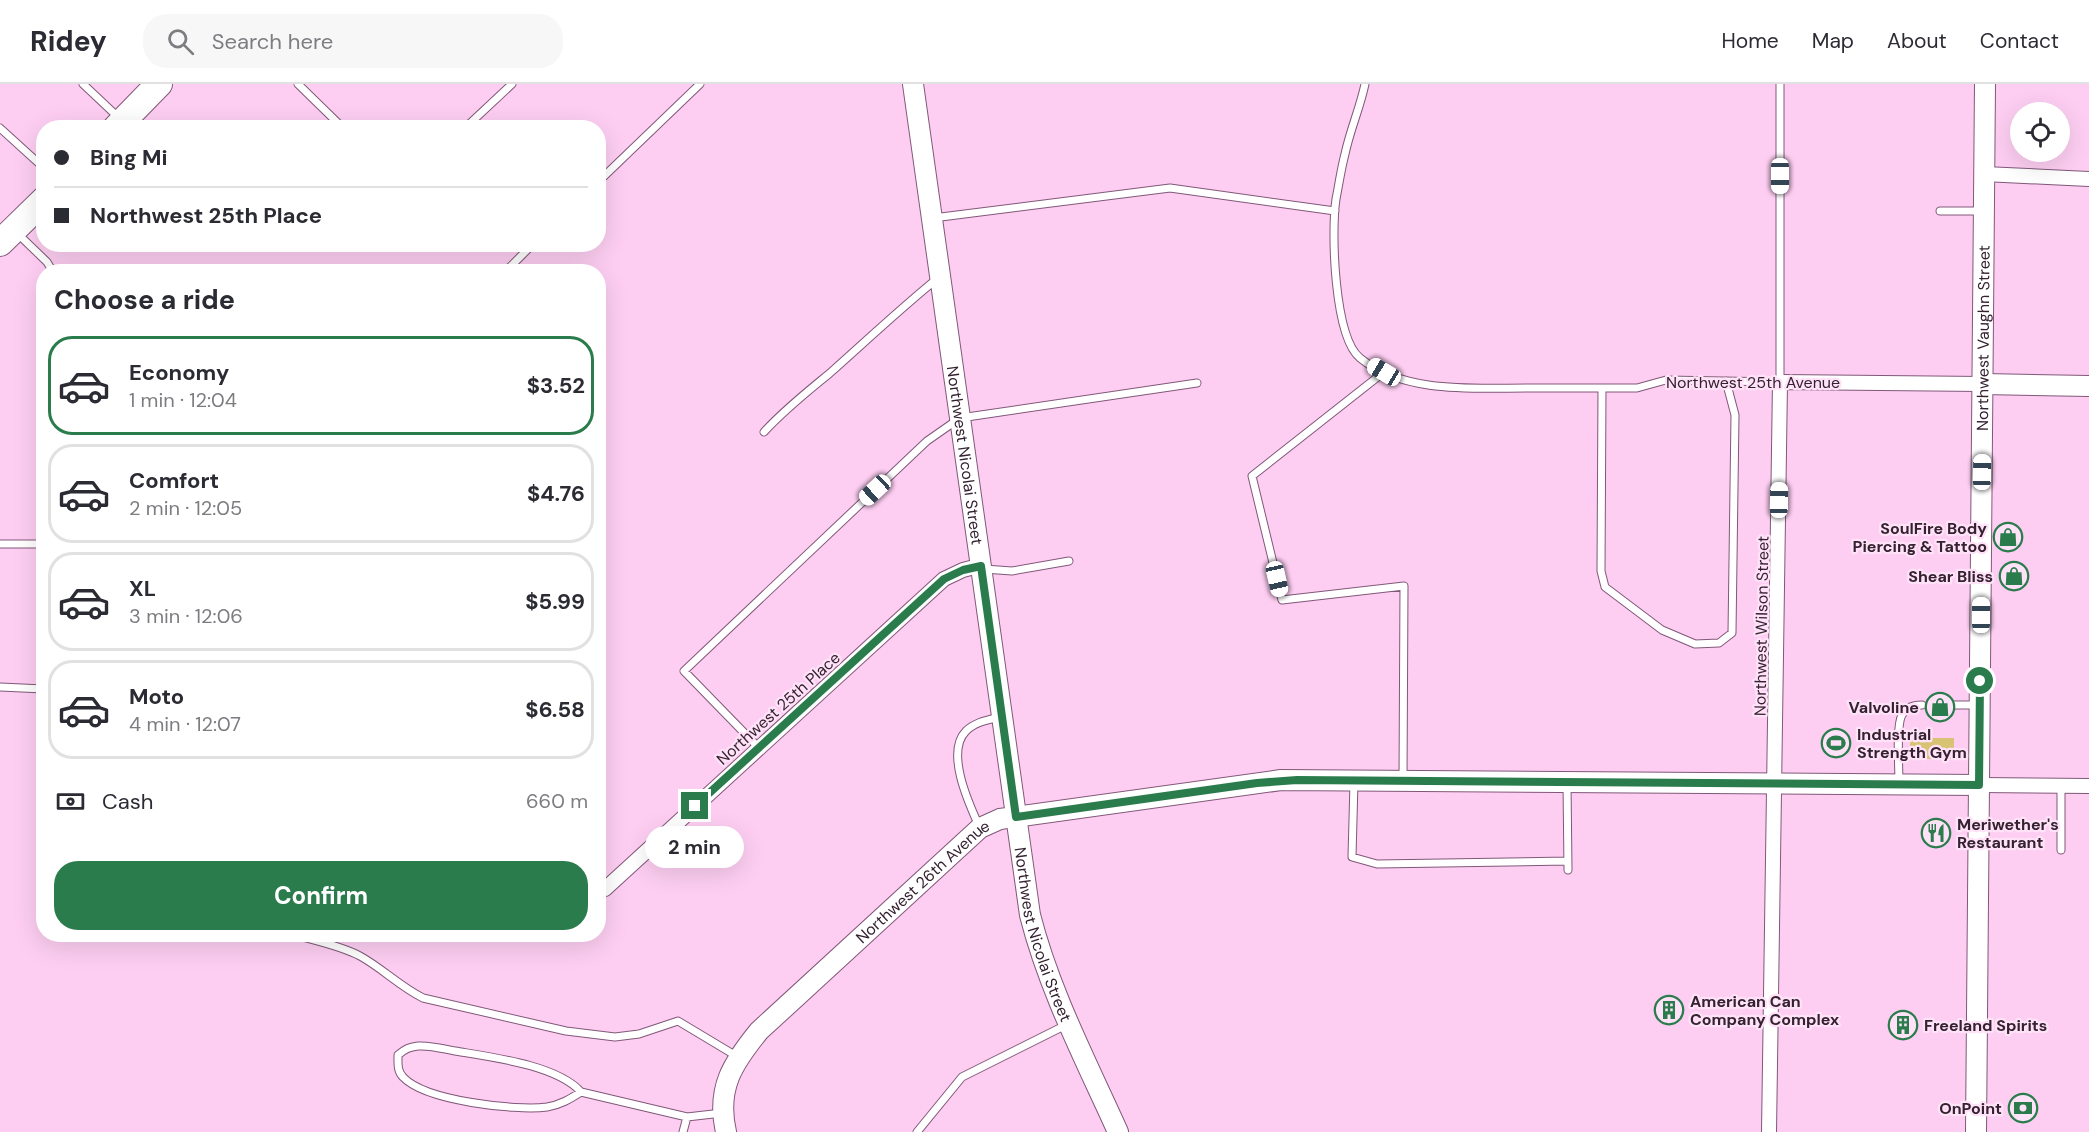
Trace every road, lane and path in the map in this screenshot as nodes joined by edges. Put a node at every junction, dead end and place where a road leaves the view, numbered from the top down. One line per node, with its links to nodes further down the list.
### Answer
1 (83, 84): 10 (lane)
2 (159, 84): 11 (highway)
3 (298, 84): 12 (lane)
4 (512, 84): 13 (lane)
5 (700, 84): 16 (lane)
6 (913, 84): 23 (street, Northwest Nicolai Street)
7 (1365, 84): 20 (lane, Northwest 25th Avenue)
8 (1780, 84): 31 (lane, Northwest Wilson Street)
9 (1985, 84): 17 (street, Northwest Vaughn Street)
10 (115, 120)
11 (123, 120)
12 (335, 120)
13 (474, 120)
14 (0, 128): 15 (lane)
15 (36, 161)
16 (606, 174)
17 (1984, 174): 18 (street); 22 (street, Northwest Vaughn Street)
18 (2089, 179)
19 (36, 208): 24 (highway)
20 (1335, 211): 23 (lane); 29 (lane, Northwest 25th Avenue)
21 (1940, 211): 22 (lane)
22 (1985, 211): 33 (street, Northwest Vaughn Street)
23 (932, 218): 28 (street, Northwest Nicolai Street)
24 (7, 237): 26 (lane)
25 (525, 252): 27 (lane)
26 (47, 264)
27 (513, 264)
28 (940, 276): 36 (street, Northwest Nicolai Street); 37 (lane)
29 (1384, 372): 35 (lane, Northwest 25th Avenue); 50 (lane)
30 (1725, 381): 31 (lane, Northwest 25th Avenue); 35 (lane, Northwest 25th Avenue); 35 (lane)
31 (1780, 382): 33 (street, Northwest 25th Avenue); 52 (street, Northwest Wilson Street)
32 (1197, 383): 36 (lane)
33 (1983, 384): 34 (street, Northwest 25th Avenue); 46 (street, Northwest Vaughn Street)
34 (2089, 386)
35 (1602, 388)
36 (960, 418): 41 (street, Northwest Nicolai Street); 48 (lane)
37 (764, 432)
38 (0, 544): 39 (lane)
39 (36, 544)
40 (1070, 561): 41 (lane)
41 (982, 567): 47 (street, Northwest Nicolai Street); 48 (street, Northwest 25th Place)
42 (0, 687): 43 (lane)
43 (36, 689)
44 (1922, 705): 53 (lane)
45 (1947, 705): 46 (lane)
46 (1980, 705): 54 (street, Northwest Vaughn Street)
47 (1002, 716): 57 (street, Northwest Nicolai Street); 58 (lane)
48 (759, 748): 62 (street, Northwest 25th Place)
49 (1354, 779): 50 (street, Northwest 26th Avenue); 57 (street, Northwest 26th Avenue); 60 (lane)
50 (1403, 780): 51 (street, Northwest 26th Avenue)
51 (1567, 781): 52 (street, Northwest 26th Avenue); 60 (lane)
52 (1775, 783): 53 (street, Northwest 26th Avenue); 72 (street, Northwest Wilson Street)
53 (1899, 784): 54 (street, Northwest 26th Avenue)
54 (1979, 785): 55 (street, Northwest 26th Avenue); 73 (street, Northwest Vaughn Street)
55 (2061, 785): 56 (street, Northwest 26th Avenue); 59 (lane)
56 (2089, 786)
57 (1016, 817): 58 (street, Northwest 26th Avenue); 64 (street, Northwest Nicolai Street)
58 (980, 828): 65 (street, Northwest 26th Avenue)
59 (2061, 850)
60 (1568, 861): 61 (lane)
61 (1568, 870)
62 (606, 888)
63 (319, 942): 65 (lane)
64 (1070, 1023): 70 (lane); 71 (street, Northwest Nicolai Street)
65 (739, 1057): 68 (street, Northwest 26th Avenue)
66 (581, 1092): 66 (lane); 67 (lane)
67 (687, 1117): 68 (lane); 69 (lane)
68 (724, 1123)
69 (683, 1132)
70 (917, 1132)
71 (1118, 1132)
72 (1769, 1132)
73 (1976, 1132)

